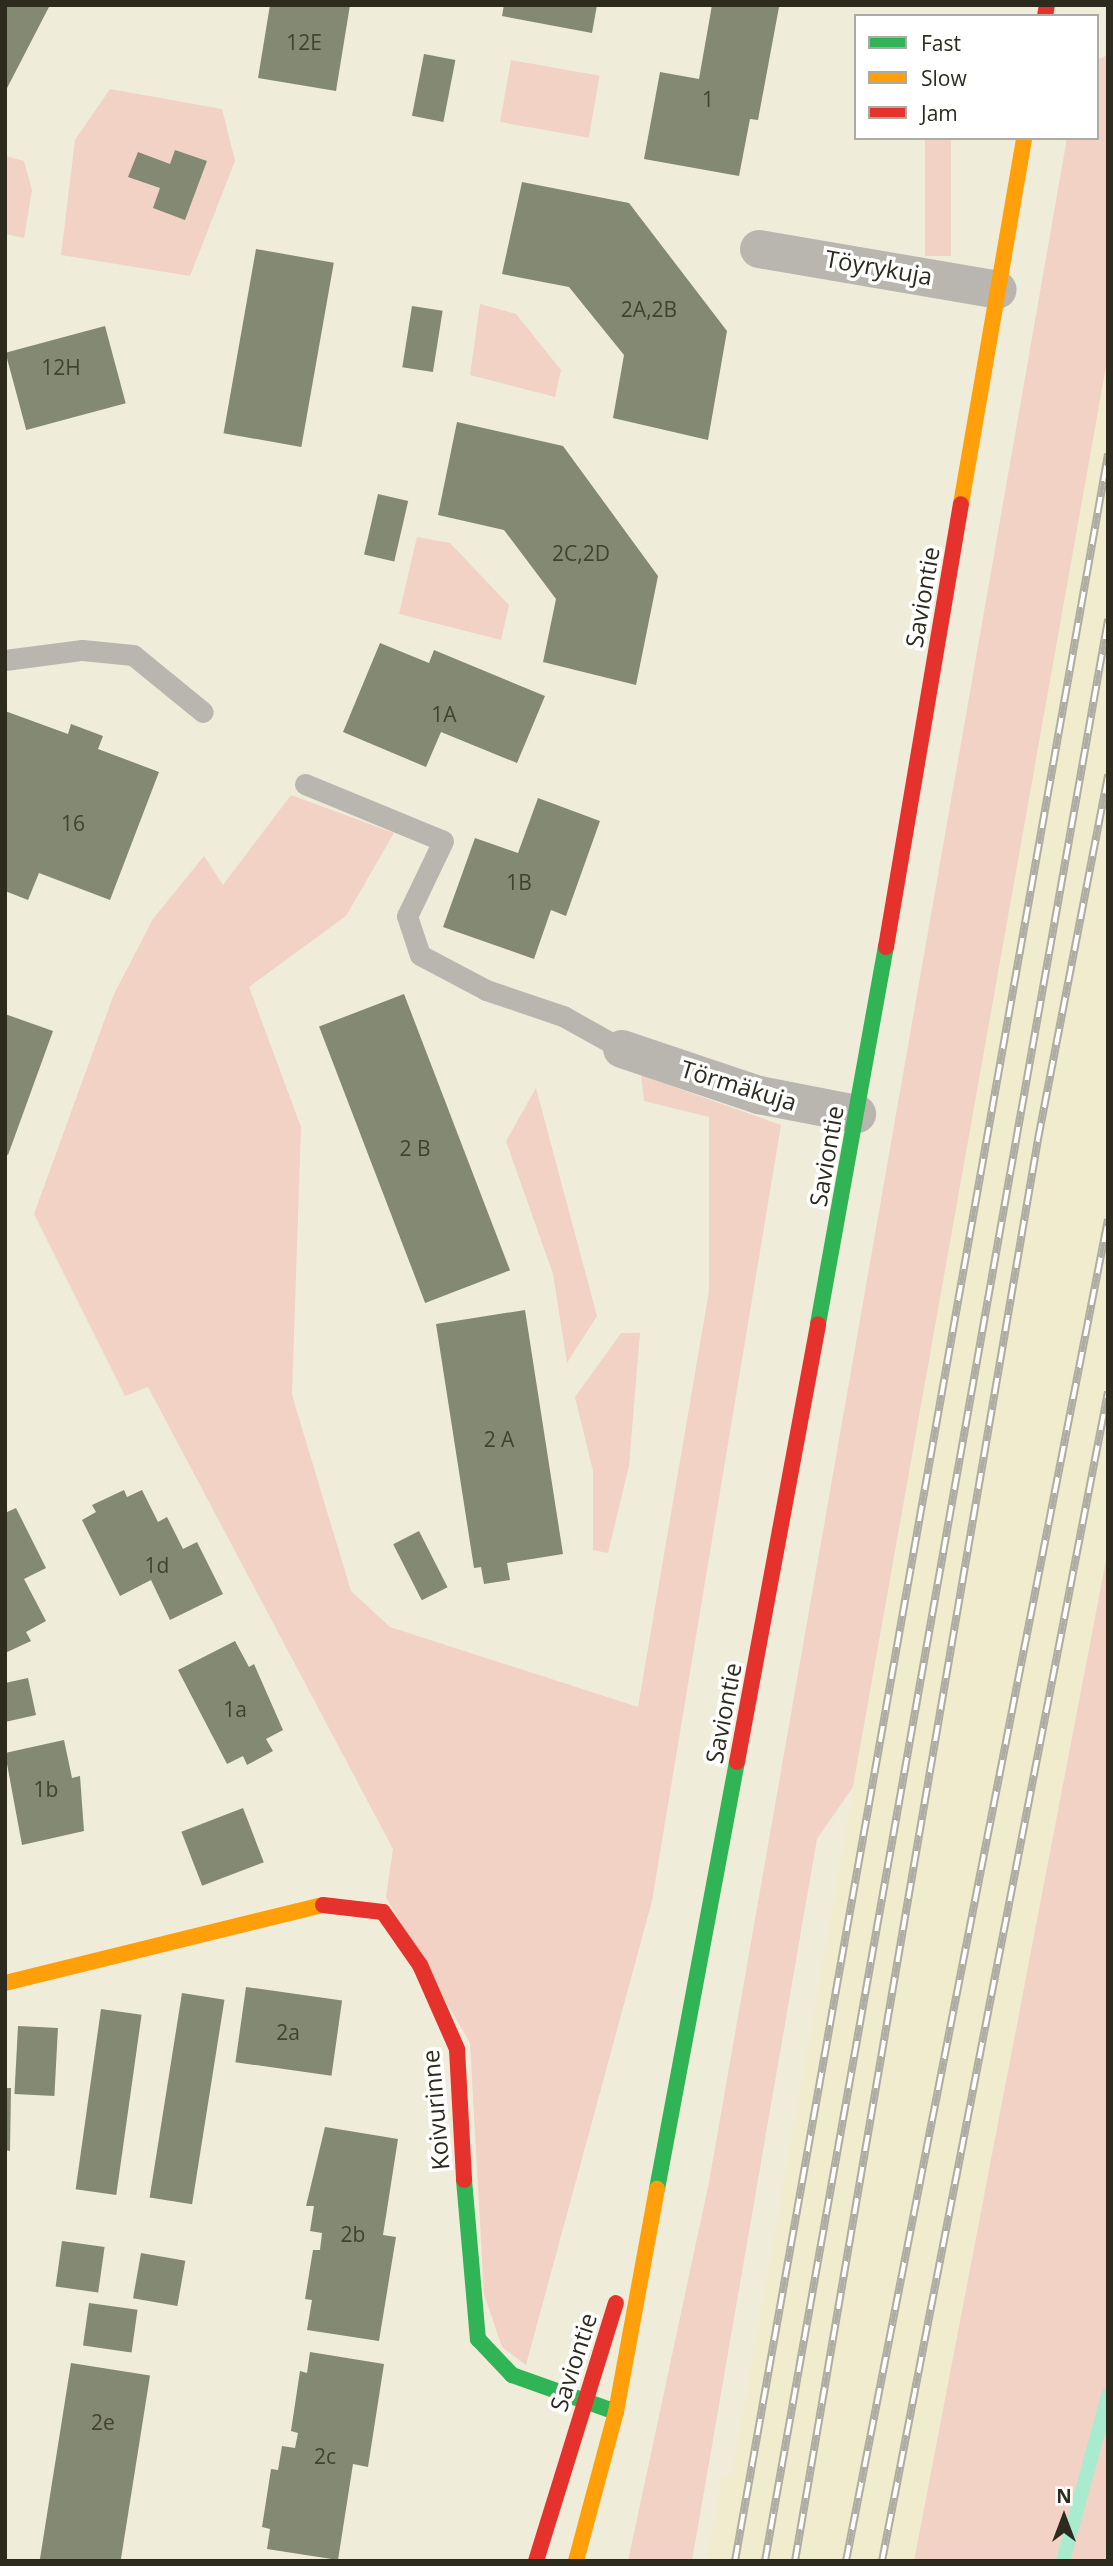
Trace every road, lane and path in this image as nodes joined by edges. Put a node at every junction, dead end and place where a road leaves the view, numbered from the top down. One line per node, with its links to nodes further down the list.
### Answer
1 (1024, 140): 3 (main road, Saviontie)
2 (759, 249): 3 (street, Töyrykuja)
3 (998, 290): 8 (main road, Saviontie)
4 (5, 660): 5 (lane)
5 (203, 712)
6 (305, 784): 7 (lane)
7 (622, 1049): 8 (street, Törmäkuja)
8 (857, 1114): 10 (main road, Saviontie)
9 (5, 1983): 11 (main road, Koivurinne)
10 (659, 2179): 11 (main road, Saviontie); 12 (main road, Saviontie)
11 (583, 2401): 12 (main road, Koivurinne); 13 (main road, Saviontie)
12 (616, 2412): 14 (main road, Saviontie)
13 (536, 2561)
14 (576, 2561)

